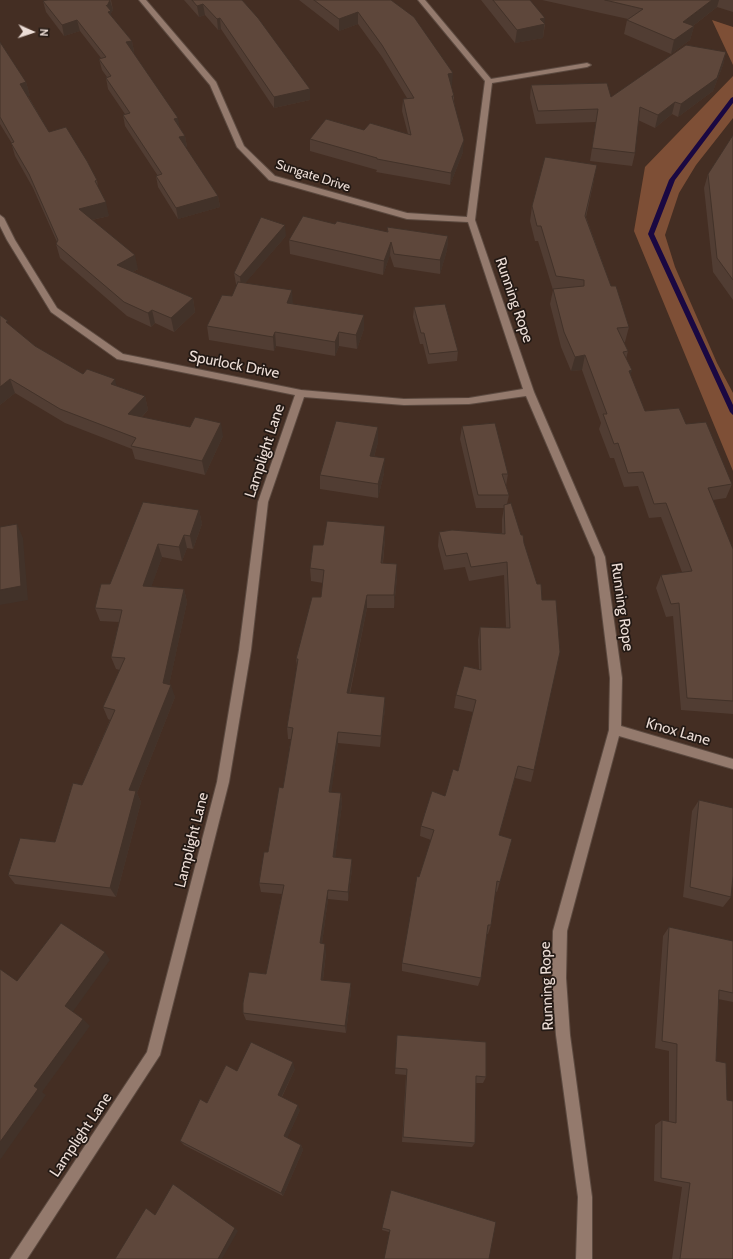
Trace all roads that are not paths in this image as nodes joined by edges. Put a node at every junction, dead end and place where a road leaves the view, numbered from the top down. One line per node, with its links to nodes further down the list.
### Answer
1 (142, 0): 6 (street, Sungate Drive)
2 (421, 0): 4 (street)
3 (587, 65): 4 (street)
4 (488, 81): 6 (street, Running Rope)
5 (0, 218): 8 (street, Spurlock Drive)
6 (471, 220): 7 (street, Running Rope)
7 (529, 392): 8 (street, Spurlock Drive); 9 (street, Running Rope)
8 (301, 393): 11 (street, Lamplight Lane)
9 (615, 730): 10 (street, Knox Lane); 12 (street, Running Rope)
10 (733, 764)
11 (18, 1259)
12 (584, 1259)

